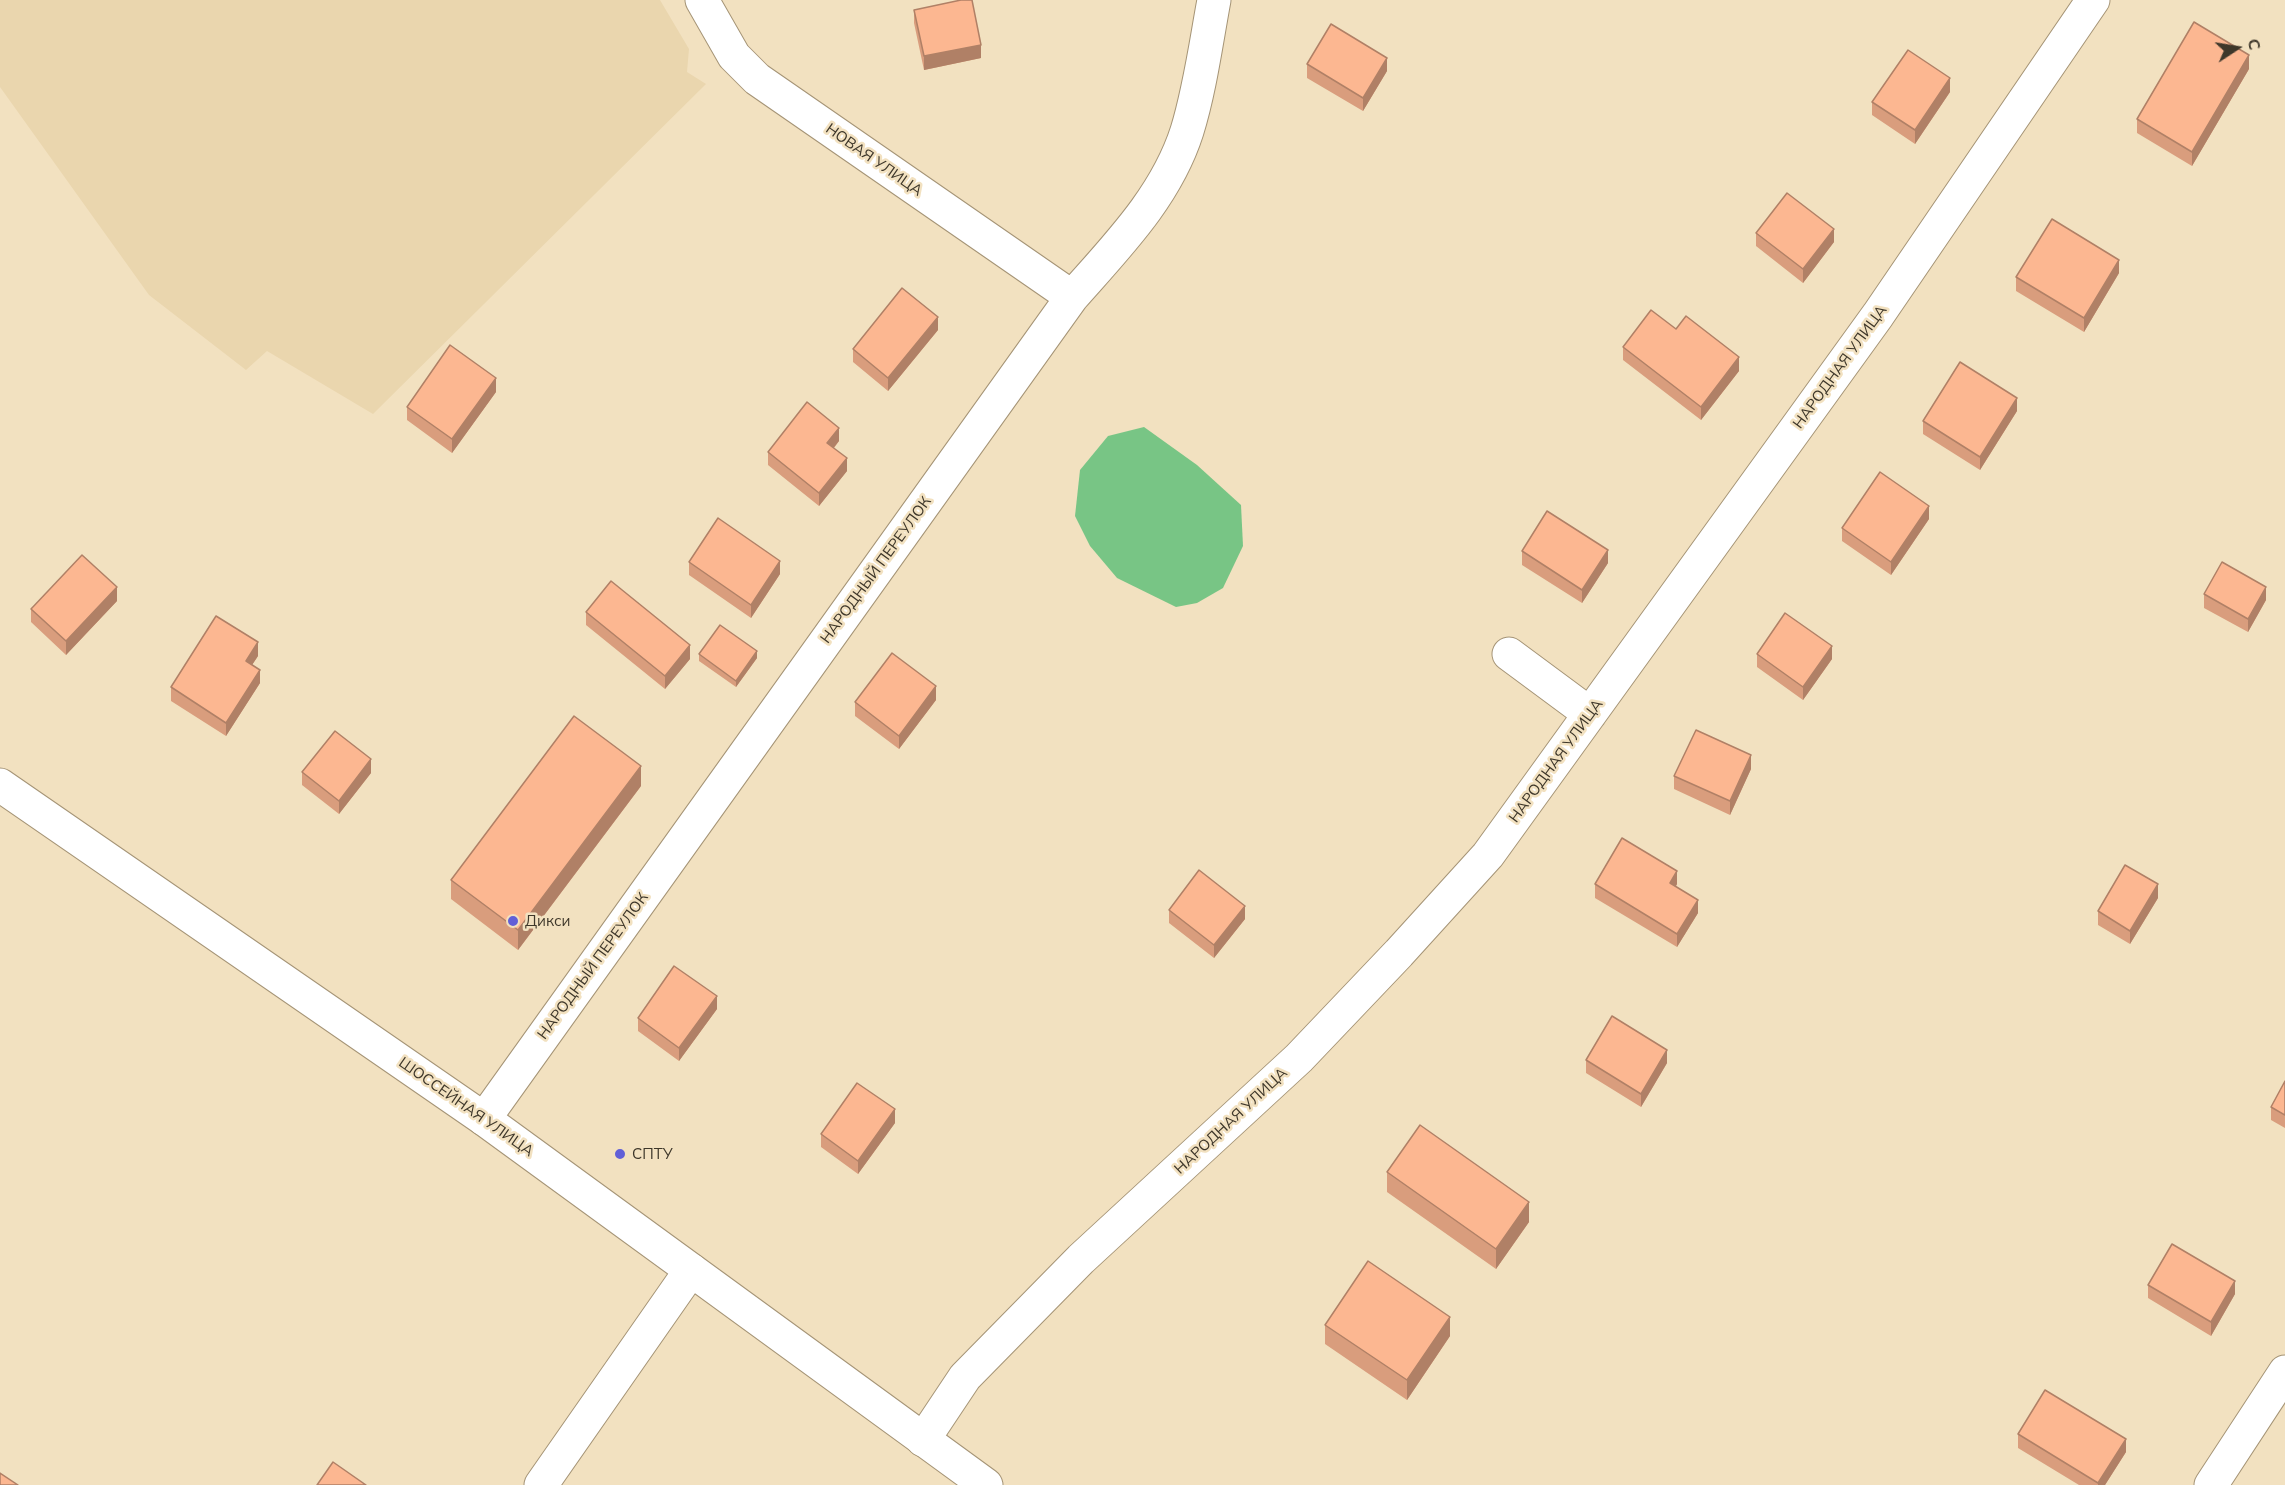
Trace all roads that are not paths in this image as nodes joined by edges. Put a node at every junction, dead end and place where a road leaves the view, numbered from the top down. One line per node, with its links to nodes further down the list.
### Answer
1 (702, 0): 4 (street, НОВАЯ УЛИЦА)
2 (1214, 0): 4 (street, НАРОДНЫЙ ПЕРЕУЛОК)
3 (2093, 0): 6 (street, НАРОДНАЯ УЛИЦА)
4 (1072, 297): 8 (street, НАРОДНЫЙ ПЕРЕУЛОК)
5 (1509, 654): 6 (street)
6 (1590, 714): 11 (street, НАРОДНАЯ УЛИЦА)
7 (0, 785): 8 (street, ШОССЕЙНАЯ УЛИЦА)
8 (484, 1119): 9 (street, ШОССЕЙНАЯ УЛИЦА)
9 (691, 1270): 11 (street, ШОССЕЙНАЯ УЛИЦА); 12 (street)
10 (2285, 1372): 14 (street)
11 (923, 1440): 13 (street, ШОССЕЙНАЯ УЛИЦА)
12 (541, 1485)
13 (986, 1485)
14 (2211, 1485)

